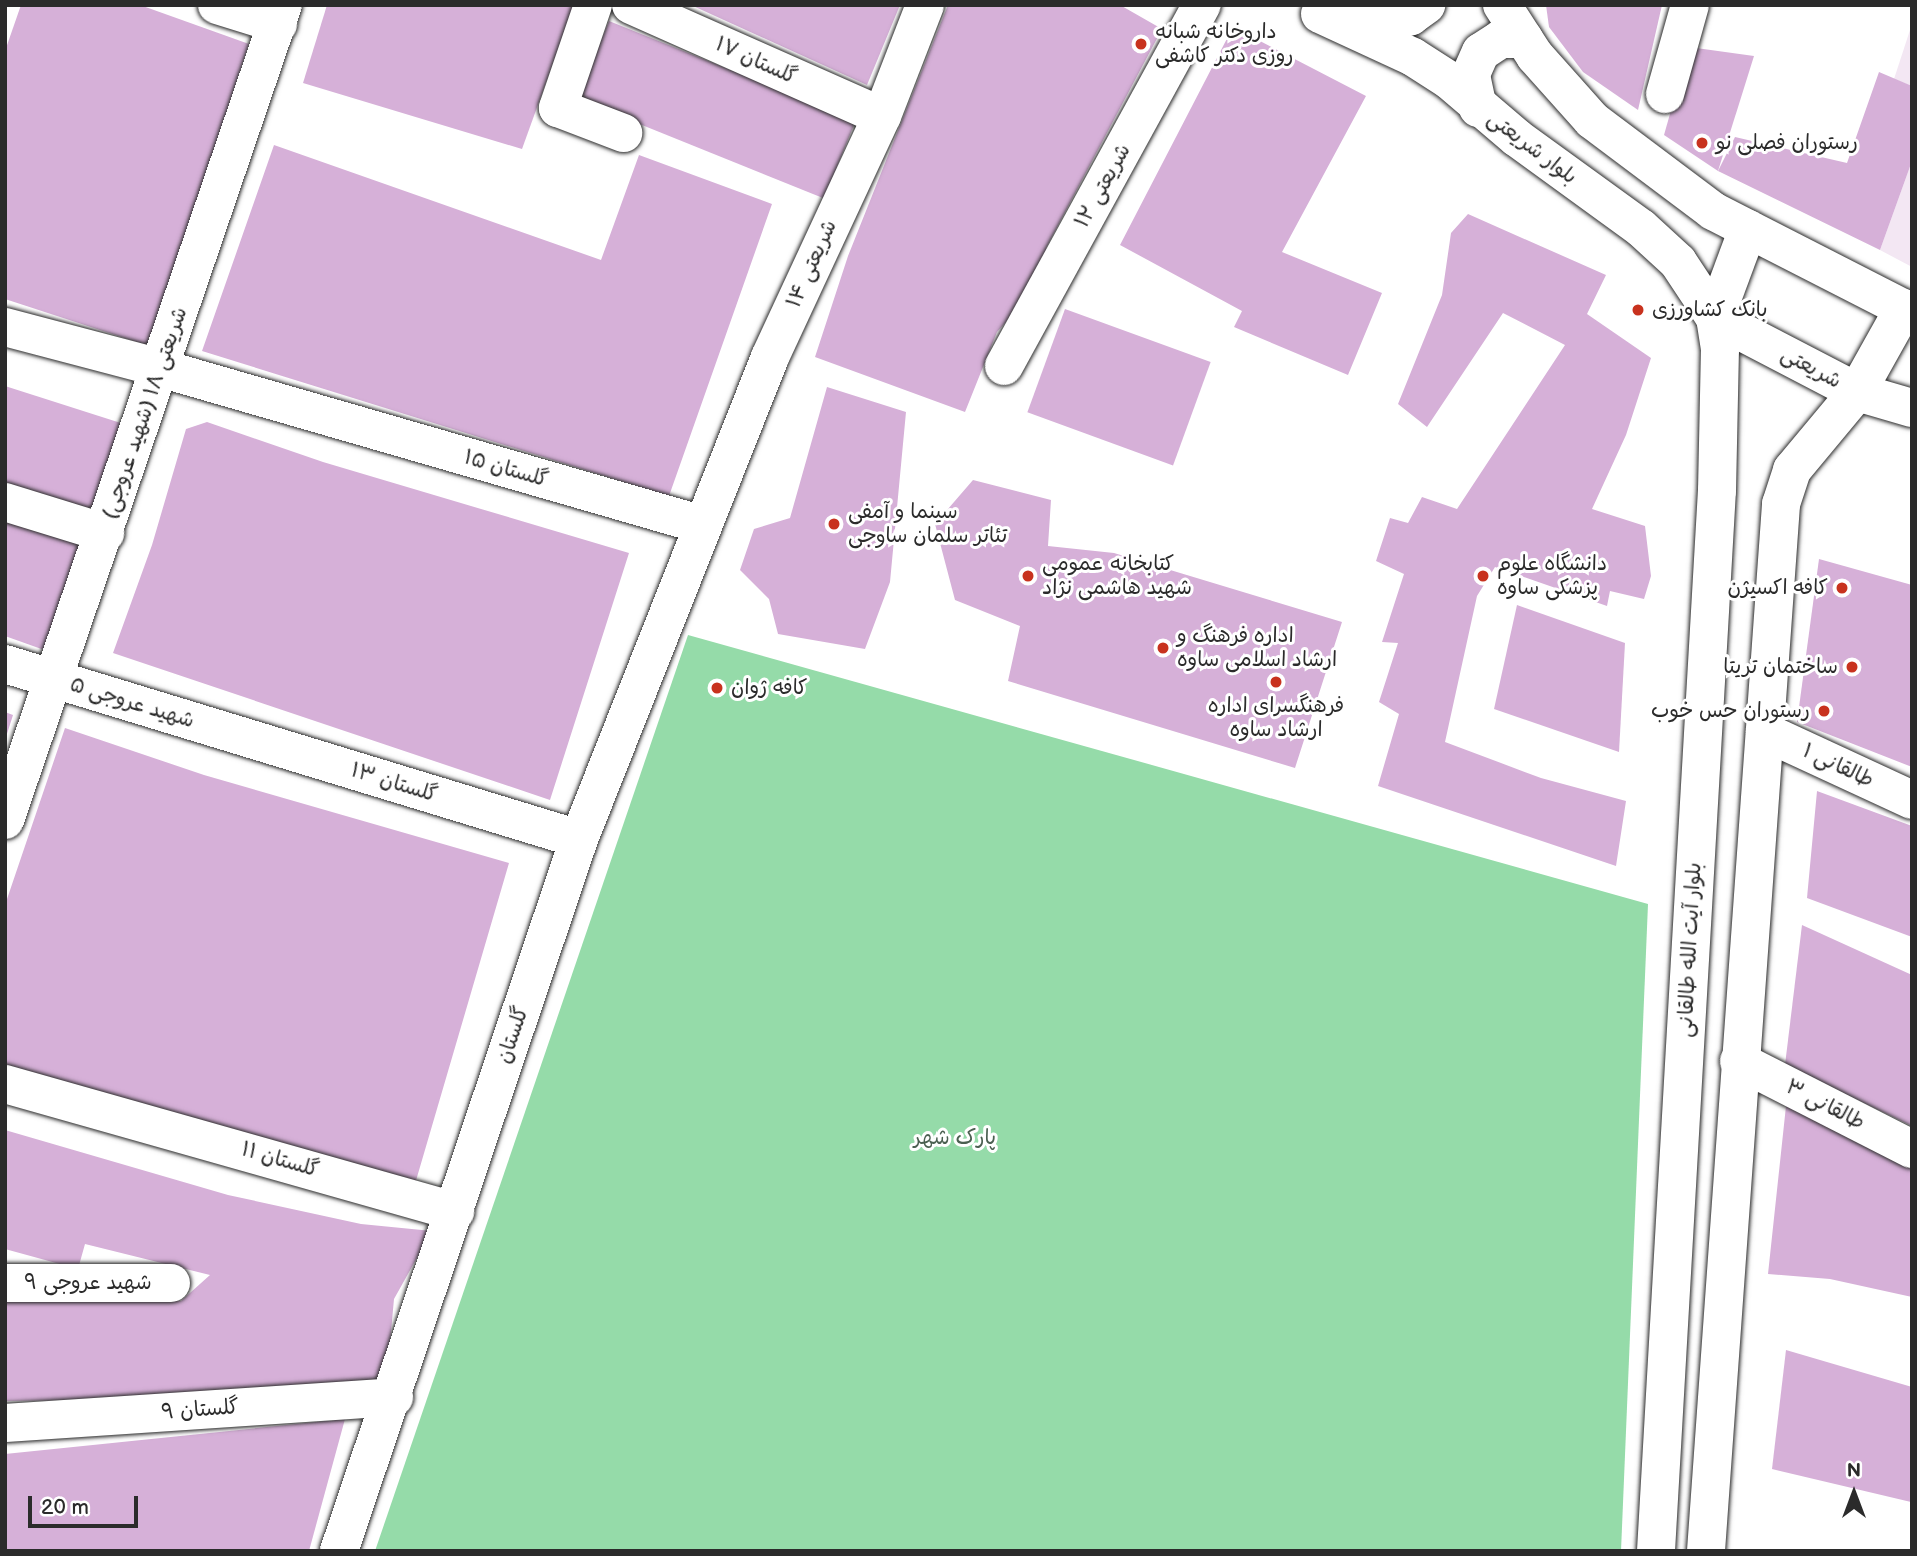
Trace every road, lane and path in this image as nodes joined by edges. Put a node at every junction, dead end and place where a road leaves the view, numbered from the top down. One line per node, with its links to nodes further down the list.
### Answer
1 (217, 5): 10 (street)
2 (593, 5): 15 (street)
3 (631, 5): 14 (street, گلستان ۱۷)
4 (925, 5): 14 (street, شریعتی ۱۴)
5 (1202, 5): 20 (street, شریعتی ۱۲)
6 (1426, 5): 9 (street)
7 (1502, 5): 11 (street)
8 (1690, 5): 12 (street)
9 (1314, 9): 13 (street, بلوار شریعتی)
10 (280, 15): 21 (street, شریعتی ۱۸ (شهید عروجی))
11 (1524, 39): 13 (street); 16 (street)
12 (1665, 94)
13 (1478, 108): 19 (street, بلوار شریعتی)
14 (881, 116): 25 (street, شریعتی ۱۴)
15 (623, 133)
16 (1748, 229): 17 (street); 19 (street, بلوار آیت الله طالقانی)
17 (1897, 306): 22 (street)
18 (5, 327): 21 (street, گلستان ۱۵)
19 (1718, 333): 22 (street, شریعتی); 43 (street, بلوار آیت الله طالقانی)
20 (1004, 366)
21 (160, 368): 25 (street, گلستان ۱۵); 26 (street, شریعتی ۱۸ (شهید عروجی))
22 (1857, 392): 23 (street, شریعتی); 30 (street)
23 (1912, 408)
24 (5, 502): 26 (street)
25 (703, 525): 33 (street, گلستان)
26 (104, 533): 28 (street, شریعتی ۱۸ (شهید عروجی))
27 (5, 664): 28 (street, شهید عروجی ۵)
28 (55, 679): 29 (street, شهید عروجی ۵); 32 (street, شریعتی ۱۸ (شهید عروجی))
29 (209, 727): 33 (street, گلستان ۱۳)
30 (1765, 732): 31 (street, طالقانی ۱); 34 (street)
31 (1912, 800)
32 (5, 820)
33 (579, 839): 37 (street, گلستان)
34 (1739, 1061): 36 (street, طالقانی ۳); 44 (street)
35 (5, 1084): 37 (street, گلستان ۱۱)
36 (1912, 1149)
37 (455, 1211): 40 (street, گلستان)
38 (5, 1283): 39 (street, شهید عروجی ۹)
39 (171, 1283)
40 (394, 1397): 41 (street, گلستان ۹); 42 (street, گلستان)
41 (5, 1423)
42 (340, 1551)
43 (1656, 1551)
44 (1706, 1551)

